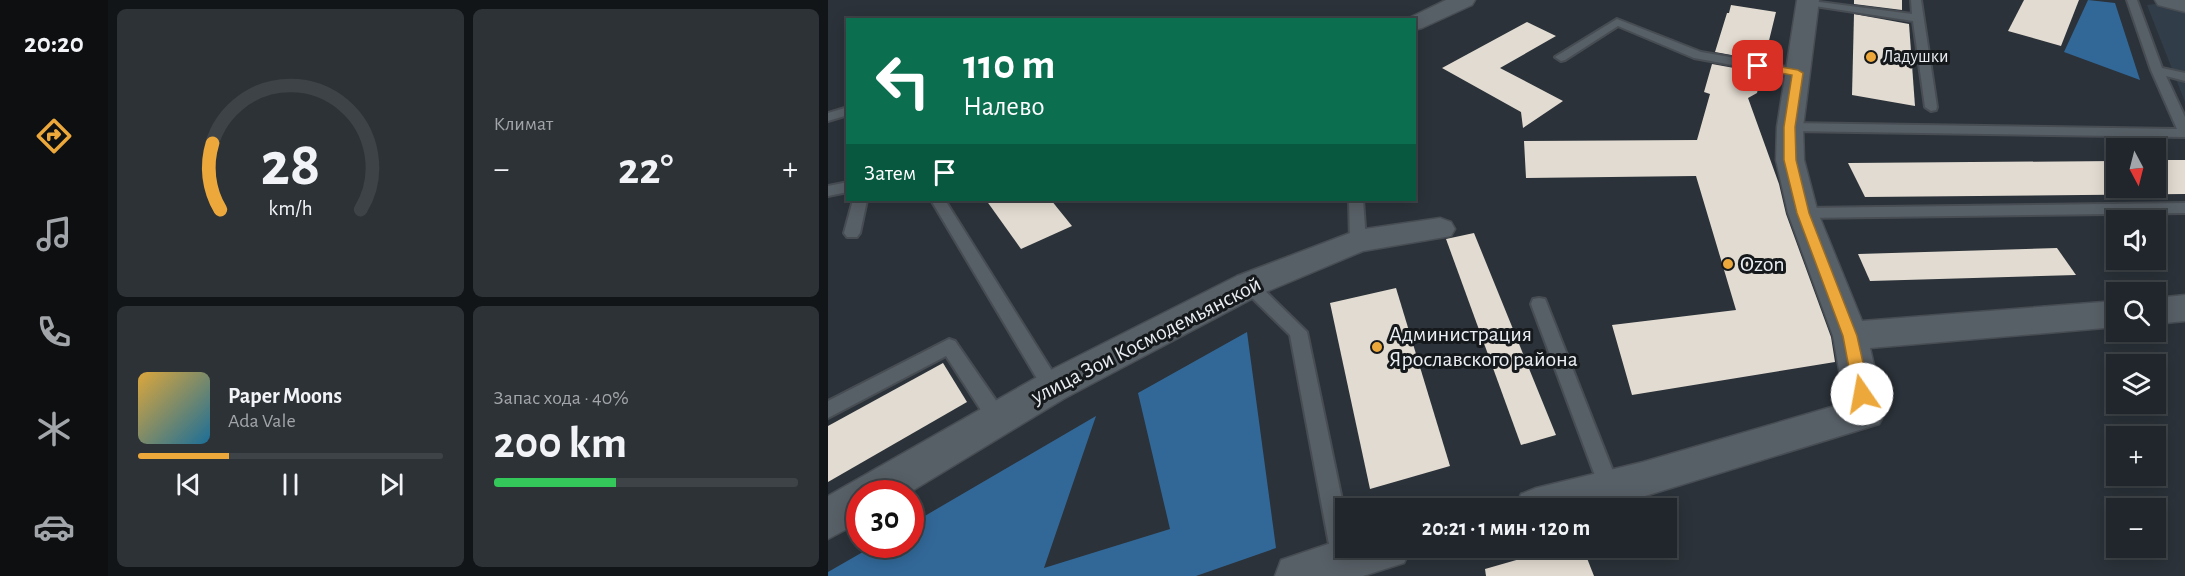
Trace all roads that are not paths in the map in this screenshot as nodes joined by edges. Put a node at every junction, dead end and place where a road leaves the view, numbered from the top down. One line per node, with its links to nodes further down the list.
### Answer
1 (1464, 0): 8 (street)
2 (1916, 0): 7 (lane)
3 (2132, 0): 10 (lane)
4 (2166, 0): 6 (street)
5 (1808, 1): 7 (lane); 11 (street)
6 (2185, 5)
7 (1918, 18): 13 (lane)
8 (1416, 22)
9 (1561, 57): 11 (lane)
10 (2157, 70): 12 (lane); 17 (lane)
11 (1798, 73): 16 (street)
12 (2185, 77)
13 (1931, 107)
14 (846, 112): 15 (lane)
15 (828, 117)
16 (1790, 127): 17 (lane); 24 (street)
17 (2185, 133)
18 (846, 187): 19 (lane)
19 (828, 191)
20 (860, 201): 26 (lane)
21 (939, 201): 34 (lane)
22 (1356, 201): 27 (lane)
23 (2185, 208): 24 (lane)
24 (1803, 213): 33 (street)
25 (1440, 229): 27 (street, улица Зои Космодемьянской)
26 (852, 233)
27 (1358, 241): 28 (street, улица Зои Космодемьянской)
28 (1249, 285): 34 (street, улица Зои Космодемьянской); 43 (lane)
29 (1539, 304): 38 (lane)
30 (2185, 308): 31 (street)
31 (2166, 310)
32 (2106, 315): 33 (street)
33 (1850, 336): 38 (street)
34 (1052, 387): 36 (street, улица Зои Космодемьянской)
35 (828, 410): 36 (lane)
36 (997, 418): 37 (street, улица Зои Космодемьянской)
37 (893, 480)
38 (1610, 489): 39 (street)
39 (1575, 498)
40 (846, 508): 41 (street)
41 (828, 519)
42 (1351, 558): 43 (street)
43 (1343, 560): 44 (street)
44 (1298, 576)

